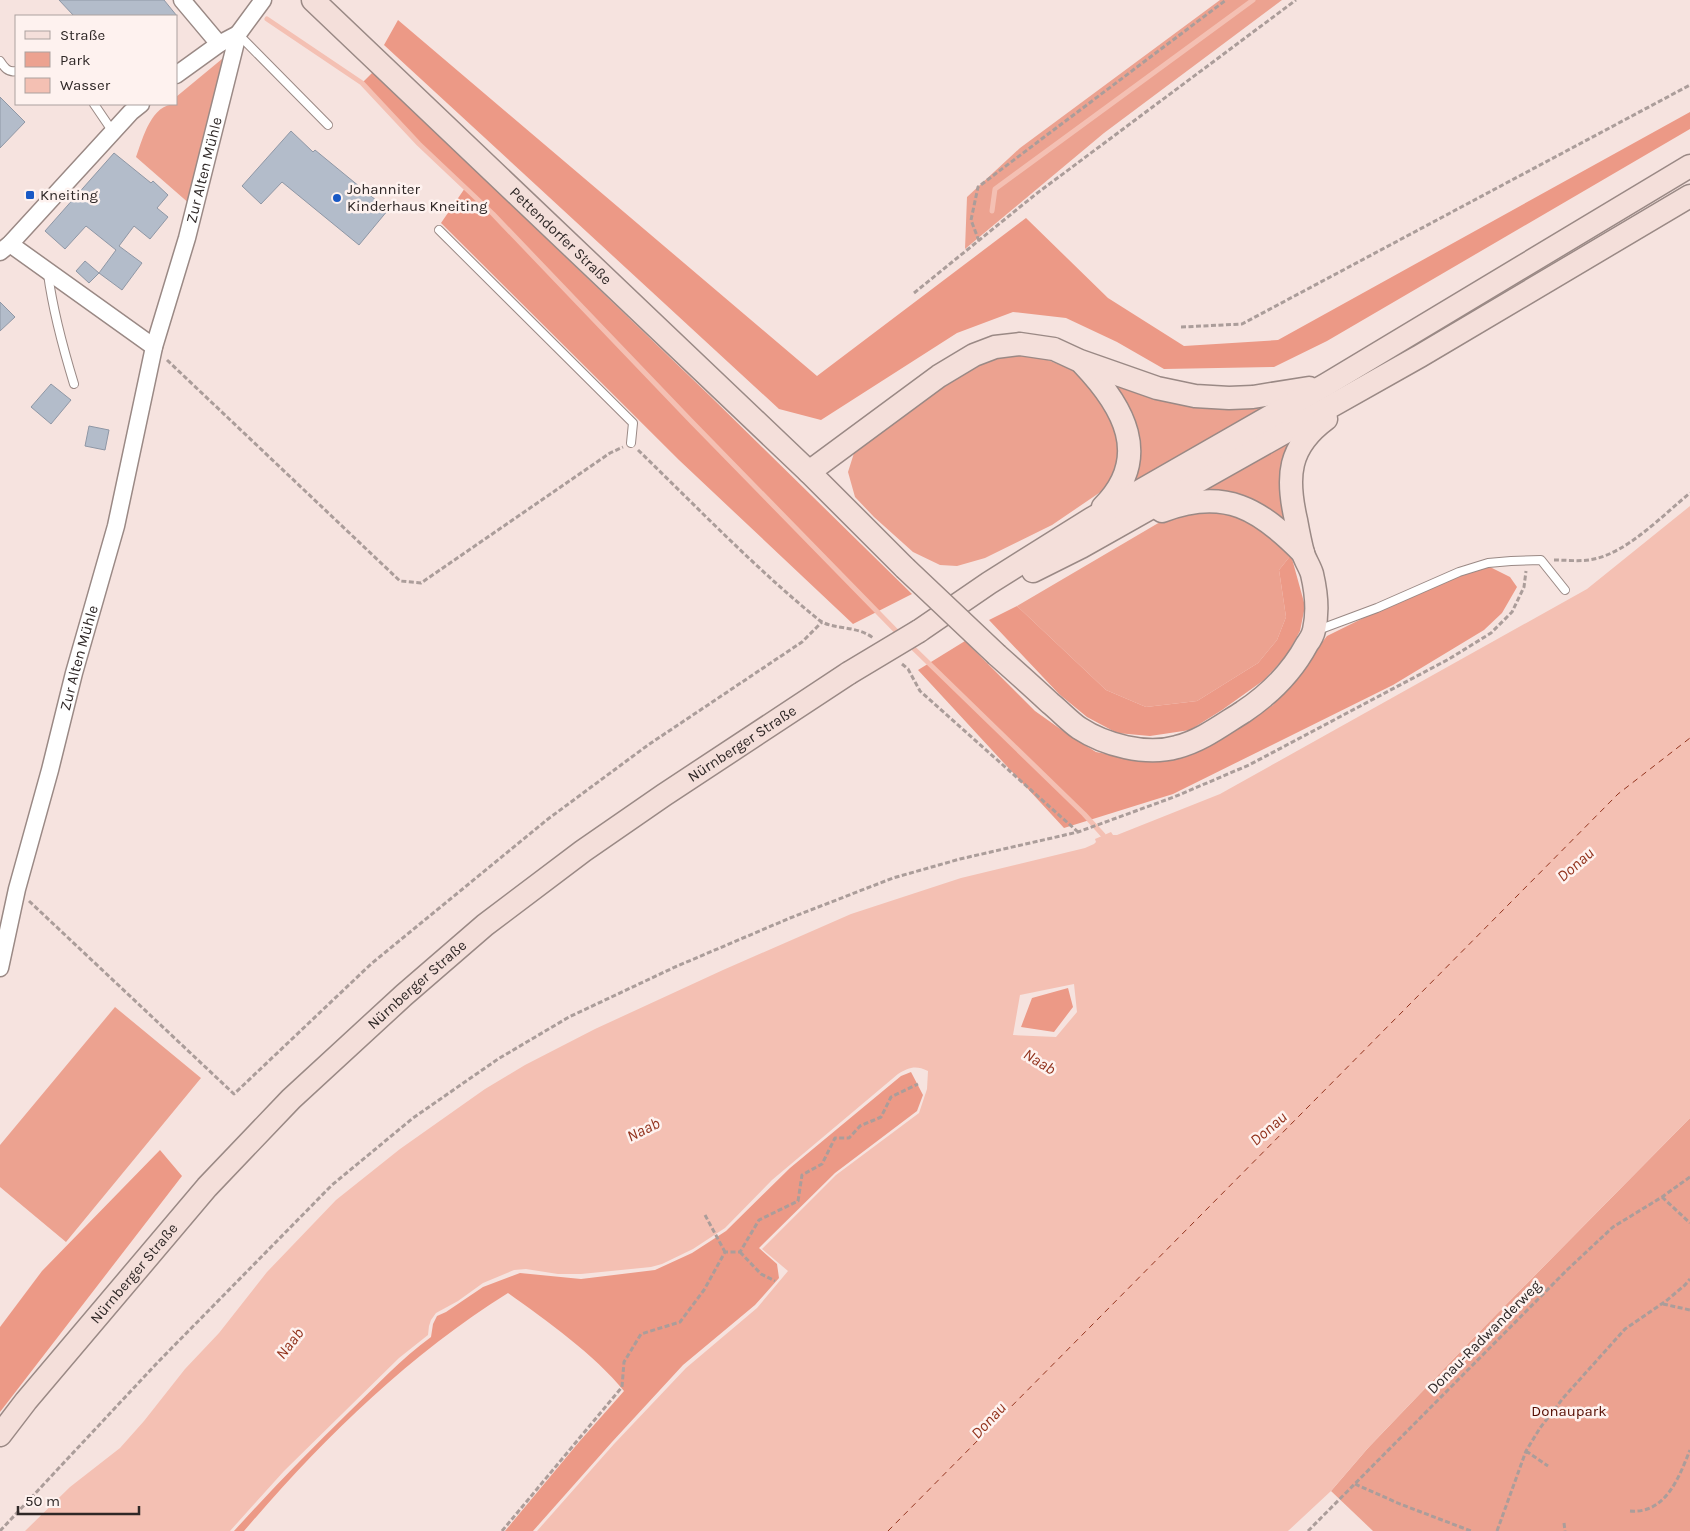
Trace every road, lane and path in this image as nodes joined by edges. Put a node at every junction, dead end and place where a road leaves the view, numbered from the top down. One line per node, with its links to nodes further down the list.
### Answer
1 (182, 0): 7 (street)
2 (263, 0): 6 (street, Zur Alten Mühle)
3 (313, 0): 30 (main road, Pettendorfer Straße)
4 (1226, 0): 19 (path)
5 (1296, 0): 19 (path)
6 (238, 34): 7 (street); 14 (lane); 24 (street, Zur Alten Mühle)
7 (219, 44): 10 (street)
8 (0, 61): 9 (lane)
9 (15, 71)
10 (178, 74)
11 (1690, 85): 23 (path)
12 (95, 105): 15 (lane)
13 (140, 105): 15 (street)
14 (328, 125)
15 (113, 132): 20 (street)
16 (1690, 166): 28 (main road)
17 (1690, 196): 25 (main road)
18 (438, 230): 29 (lane)
19 (979, 241): 22 (path)
20 (5, 248): 21 (street)
21 (47, 270): 24 (street); 27 (lane)
22 (914, 293)
23 (1182, 327)
24 (154, 347): 29 (path); 44 (street, Zur Alten Mühle)
25 (1420, 356): 33 (main road); 34 (main road)
26 (1080, 361): 28 (main road); 30 (main road); 32 (main road)
27 (74, 384)
28 (1327, 384): 32 (main road)
29 (631, 443): 38 (path)
30 (809, 472): 40 (main road, Pettendorfer Straße, bridge)
31 (1690, 494): 36 (path)
32 (1092, 519): 39 (main road)
33 (1081, 546): 34 (main road); 39 (main road)
34 (1303, 553): 40 (main road)
35 (1527, 560): 36 (lane); 40 (lane); 43 (path)
36 (1541, 560): 37 (lane)
37 (1565, 590)
38 (822, 622): 41 (path); 44 (path)
39 (919, 631): 57 (main road, Nürnberger Straße, bridge)
40 (1314, 632)
41 (880, 644)
42 (901, 663): 43 (path)
43 (1078, 832): 64 (path)
44 (17, 889): 45 (street, Zur Alten Mühle)
45 (0, 968)
46 (918, 1084): 52 (path)
47 (1690, 1177): 48 (path, Donau-Radwanderweg)
48 (1662, 1197): 50 (path); 61 (path, Donau-Radwanderweg)
49 (704, 1215): 51 (path)
50 (1690, 1223)
51 (724, 1252): 52 (path); 65 (path)
52 (740, 1252): 54 (path)
53 (1690, 1280): 55 (path)
54 (775, 1282)
55 (1662, 1304): 56 (path); 59 (path)
56 (1690, 1310)
57 (0, 1435)
58 (1690, 1450): 62 (path)
59 (1526, 1451): 60 (path); 68 (path)
60 (1548, 1466)
61 (1355, 1484): 66 (path, Donau-Radwanderweg); 67 (path)
62 (1630, 1510)
63 (1564, 1523): 69 (path)
64 (0, 1531)
65 (502, 1531)
66 (1308, 1531)
67 (1471, 1531)
68 (1497, 1531)
69 (1565, 1531)

